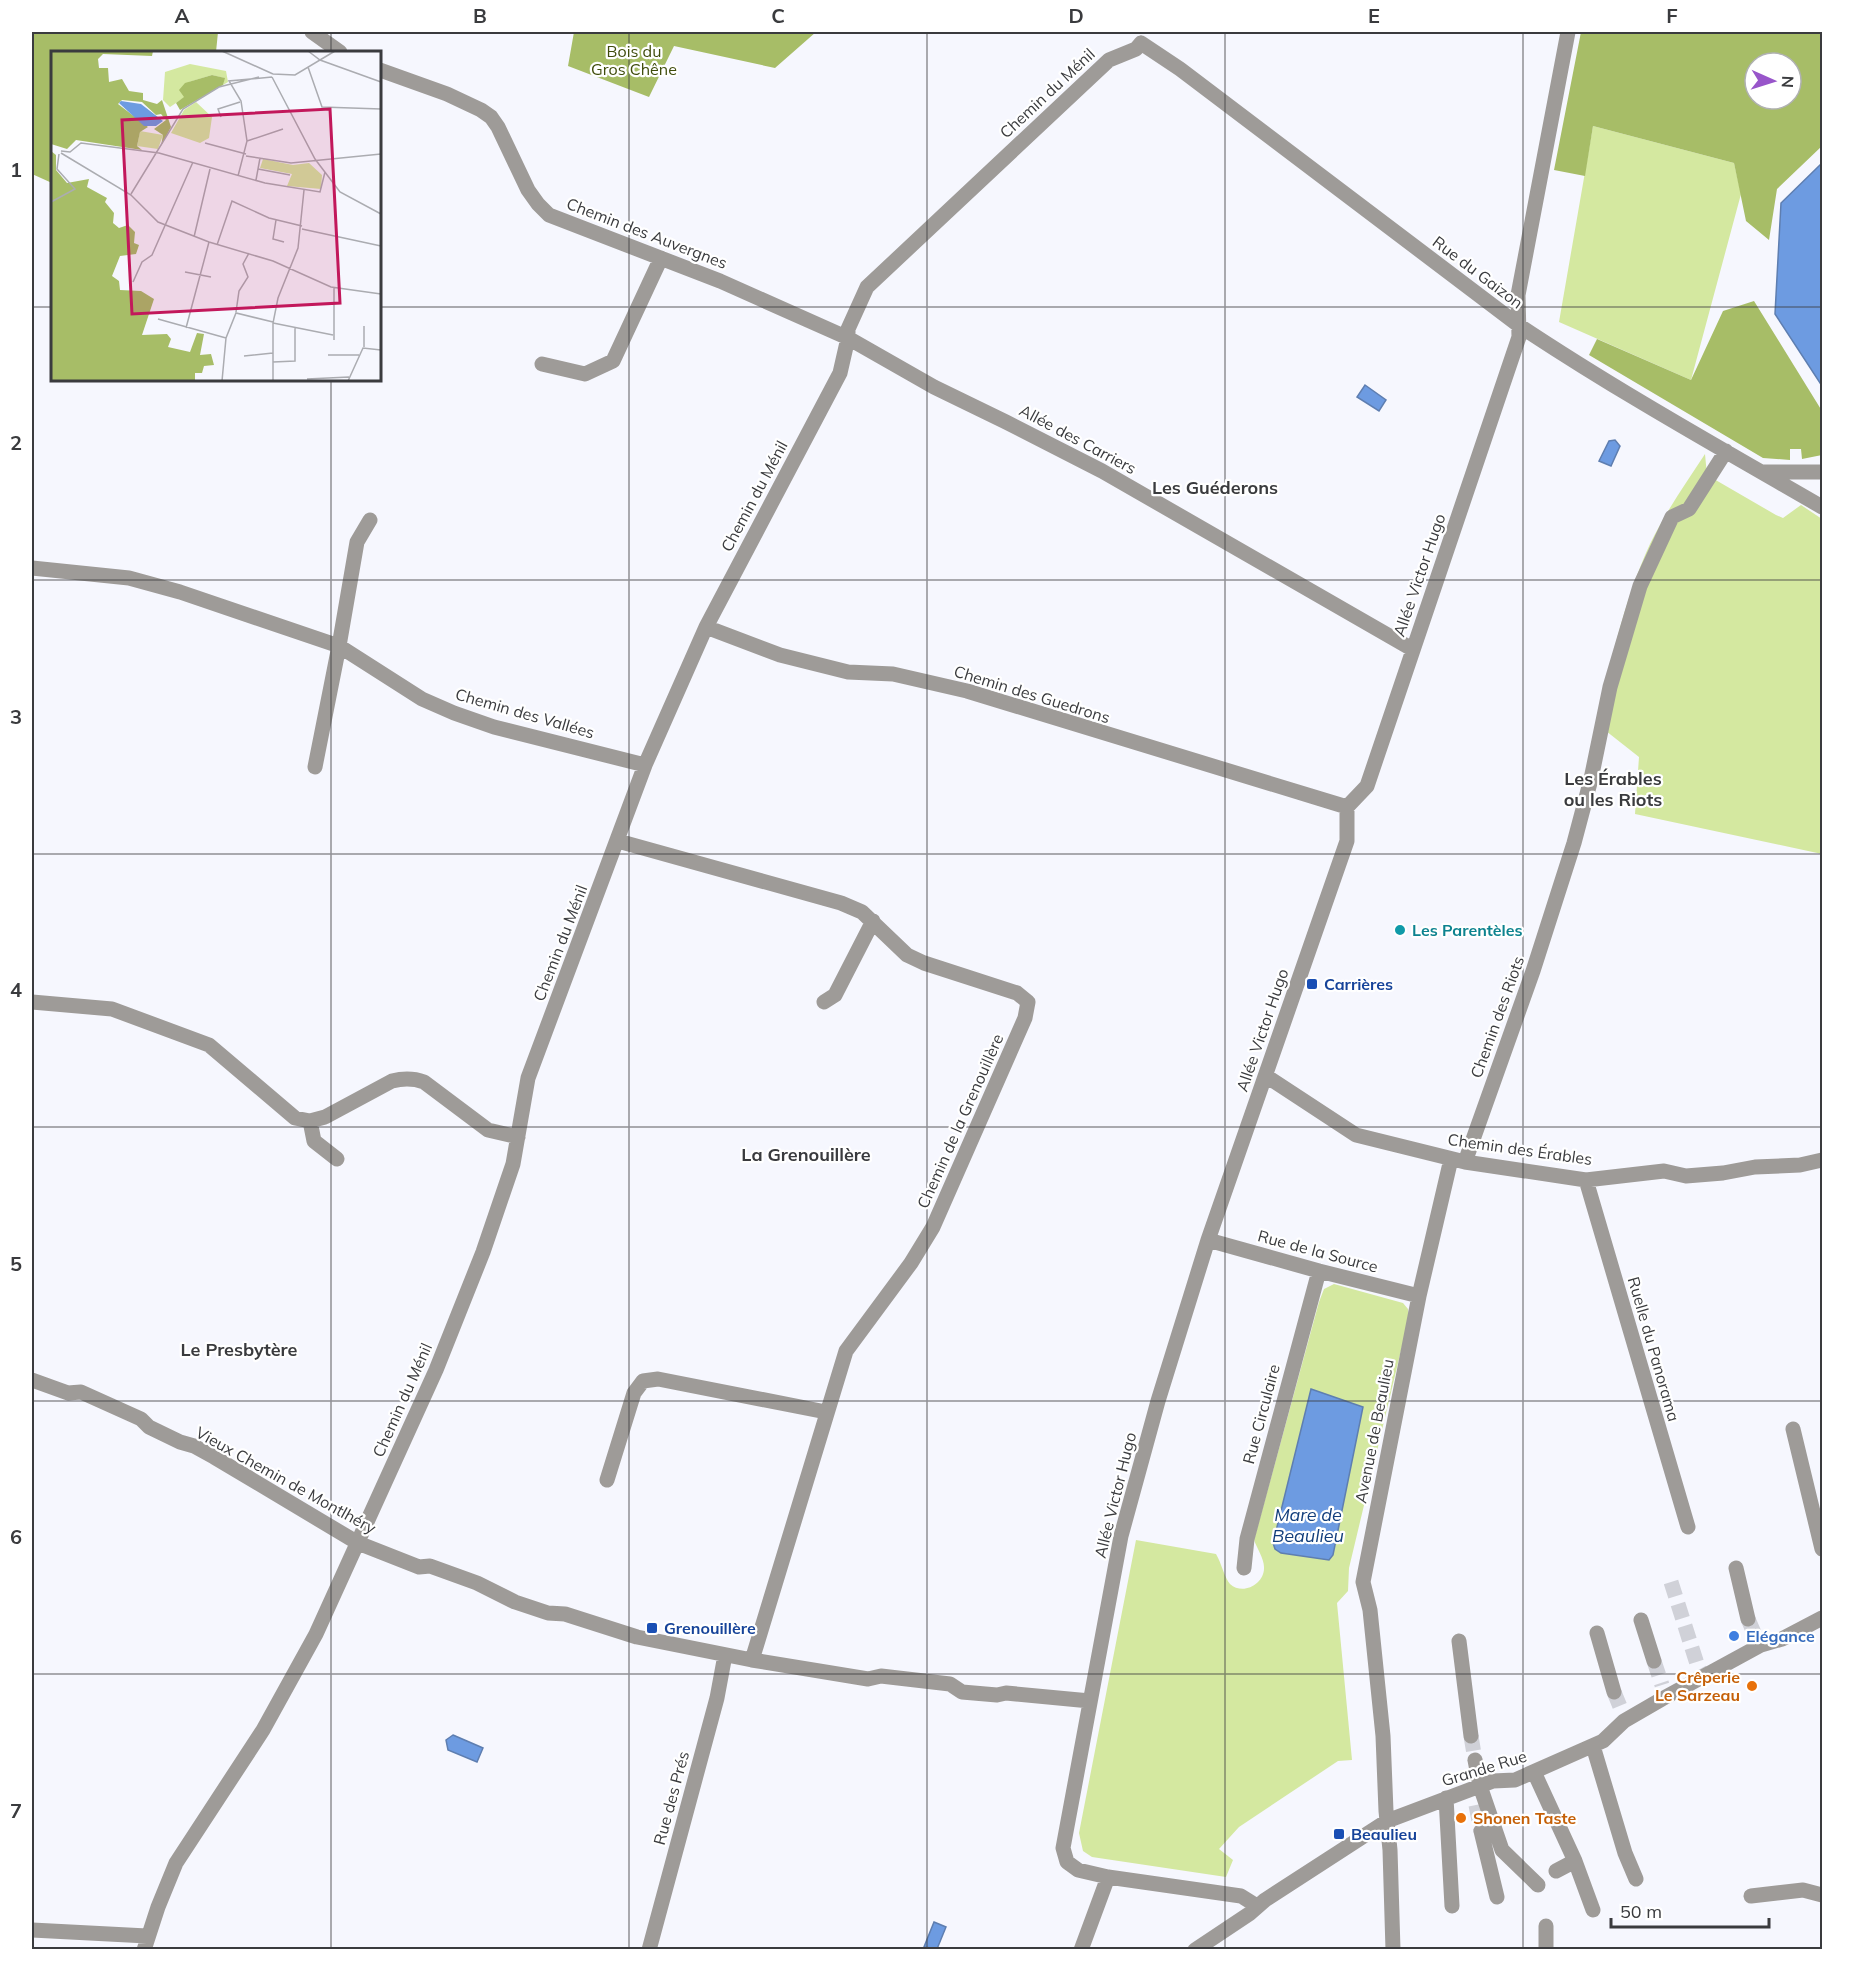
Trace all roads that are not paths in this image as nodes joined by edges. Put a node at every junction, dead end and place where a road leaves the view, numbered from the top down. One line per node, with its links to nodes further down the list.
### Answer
1 (312, 32): 4 (street)
2 (1568, 32): 7 (street, Allée Victor Hugo)
3 (1140, 37): 7 (street, Rue du Gaizon); 8 (street, Chemin du Ménil)
4 (339, 51)
5 (381, 69): 6 (street, Chemin des Auvergnes)
6 (661, 258): 8 (street, Chemin des Auvergnes); 9 (street)
7 (1517, 324): 10 (street, Rue du Gaizon); 18 (street, Allée Victor Hugo)
8 (848, 338): 16 (street, Chemin du Ménil); 18 (street, Allée des Carriers)
9 (542, 364)
10 (1726, 451): 11 (street, Rue du Gaizon); 30 (street, Chemin des Riots)
11 (1760, 472): 12 (street); 13 (street, Rue du Gaizon)
12 (1822, 472)
13 (1822, 507)
14 (370, 520): 17 (street)
15 (32, 568): 17 (street, Chemin des Vallées)
16 (706, 627): 19 (street, Chemin du Ménil); 21 (street, Chemin des Guedrons)
17 (339, 646): 19 (street, Chemin des Vallées); 20 (street)
18 (1412, 649): 21 (street, Allée Victor Hugo)
19 (645, 765): 22 (street, Chemin du Ménil)
20 (315, 767)
21 (1347, 807): 26 (street, Allée Victor Hugo)
22 (618, 841): 23 (street, Chemin de la Grenouillère); 28 (street, Chemin du Ménil)
23 (873, 921): 25 (street); 37 (street, Chemin de la Grenouillère)
24 (32, 1002): 27 (street)
25 (825, 1002)
26 (1266, 1076): 30 (street, Chemin des Érables); 33 (street, Allée Victor Hugo)
27 (310, 1121): 28 (street); 29 (street)
28 (518, 1137): 41 (street, Chemin du Ménil)
29 (337, 1159)
30 (1458, 1160): 32 (street, Chemin des Érables); 35 (street, Avenue de Beaulieu)
31 (1822, 1160): 32 (street, Chemin des Érables)
32 (1586, 1180): 40 (street, Ruelle du Panorama)
33 (1208, 1240): 34 (street, Rue de la Source); 54 (street, Allée Victor Hugo)
34 (1319, 1271): 35 (street, Rue de la Source); 43 (street, Rue Circulaire)
35 (1419, 1296): 62 (street, Avenue de Beaulieu)
36 (32, 1380): 41 (street, Vieux Chemin de Montlhéry)
37 (826, 1412): 39 (street); 51 (street, Chemin de la Grenouillère)
38 (1793, 1429): 42 (street)
39 (607, 1480)
40 (1688, 1527)
41 (358, 1542): 50 (street, Vieux Chemin de Montlhéry); 77 (street, Chemin du Ménil)
42 (1822, 1549)
43 (1244, 1568)
44 (1736, 1568): 47 (street)
45 (1822, 1618): 47 (street, Grande Rue)
46 (1641, 1620): 52 (street)
47 (1754, 1632): 56 (street, Grande Rue)
48 (1597, 1634): 53 (street)
49 (1459, 1641): 55 (street)
50 (725, 1655): 51 (street, Vieux Chemin de Montlhéry); 78 (street, Rue des Prés)
51 (752, 1660): 54 (street, Vieux Chemin de Montlhéry)
52 (1654, 1661)
53 (1614, 1692)
54 (1090, 1701): 66 (street, Allée Victor Hugo)
55 (1471, 1736)
56 (1593, 1746): 58 (street, Grande Rue); 67 (street)
57 (1474, 1760): 59 (street)
58 (1534, 1772): 59 (street, Grande Rue); 64 (street)
59 (1476, 1787): 60 (street, Grande Rue); 61 (street); 68 (street)
60 (1446, 1798): 62 (street, Grande Rue); 73 (street)
61 (1476, 1805)
62 (1387, 1821): 72 (street, Grande Rue); 81 (street, Avenue de Beaulieu)
63 (1481, 1831): 71 (street)
64 (1575, 1861): 65 (street); 74 (street)
65 (1556, 1871)
66 (1108, 1877): 72 (street, Allée Victor Hugo); 79 (street)
67 (1636, 1878)
68 (1538, 1886)
69 (1822, 1895): 70 (street)
70 (1751, 1896)
71 (1497, 1897)
72 (1257, 1906): 80 (street, Grande Rue)
73 (1452, 1906)
74 (1593, 1910)
75 (1546, 1926): 82 (street)
76 (32, 1930): 77 (street)
77 (146, 1943)
78 (649, 1950)
79 (1081, 1950)
80 (1195, 1950)
81 (1393, 1950)
82 (1546, 1950)

